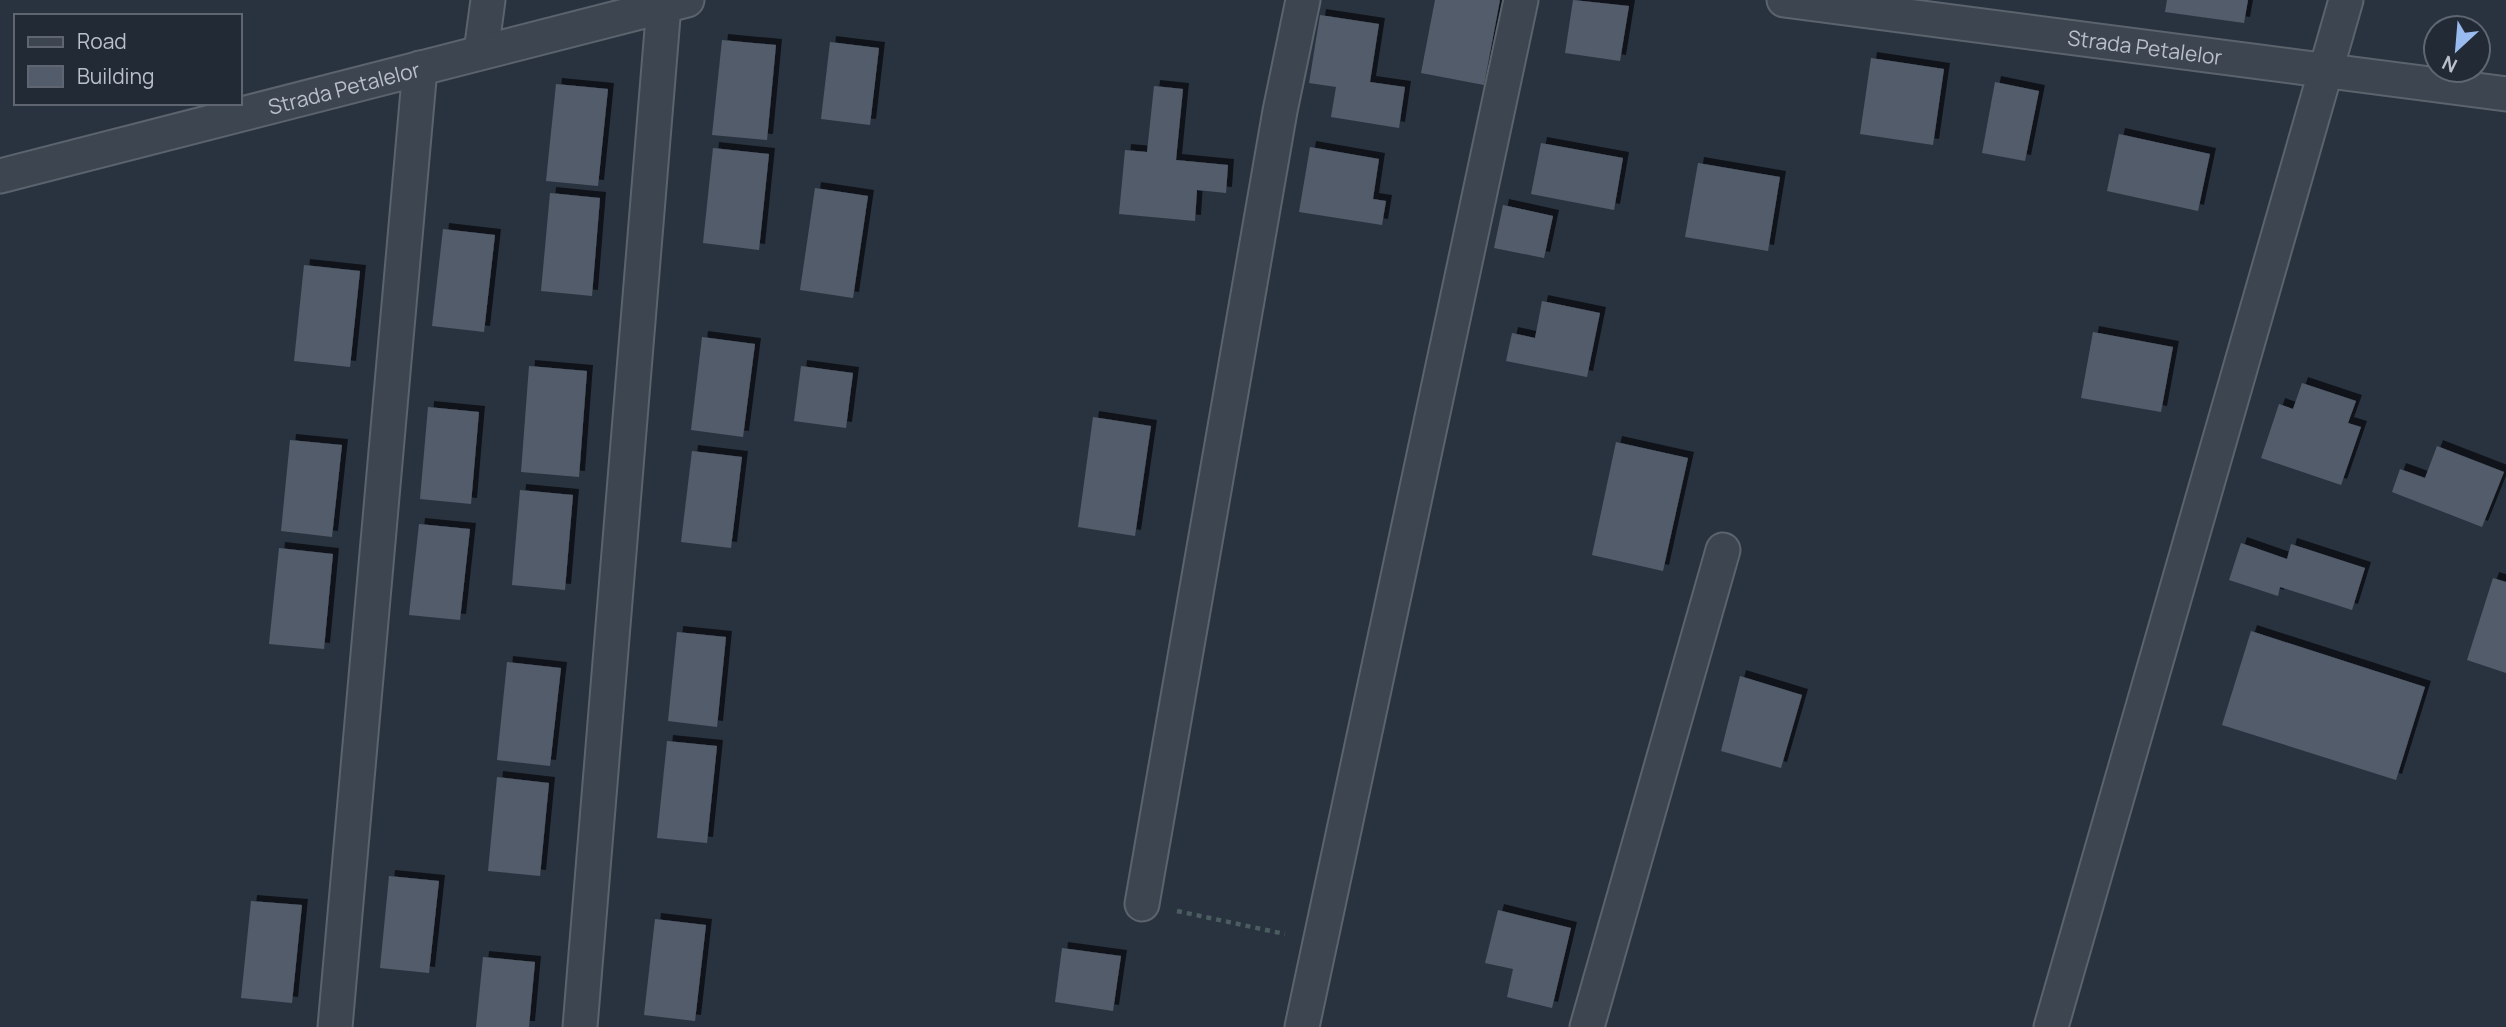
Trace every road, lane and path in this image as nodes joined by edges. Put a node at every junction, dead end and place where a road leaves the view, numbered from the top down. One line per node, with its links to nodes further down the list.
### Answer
1 (488, 0): 7 (street)
2 (1303, 0): 13 (street)
3 (1521, 0): 14 (street)
4 (1784, 0): 9 (street, Strada Petalelor)
5 (2346, 0): 9 (street)
6 (675, 2): 7 (street, Strada Petalelor); 16 (street)
7 (481, 52): 8 (street, Strada Petalelor)
8 (420, 68): 11 (street, Strada Petalelor); 15 (street)
9 (2324, 72): 10 (street, Strada Petalelor); 19 (street)
10 (2506, 94)
11 (0, 176)
12 (1723, 550): 18 (street)
13 (1142, 904): 14 (path)
14 (1320, 942): 17 (street)
15 (335, 1027)
16 (580, 1027)
17 (1302, 1027)
18 (1587, 1027)
19 (2051, 1027)

